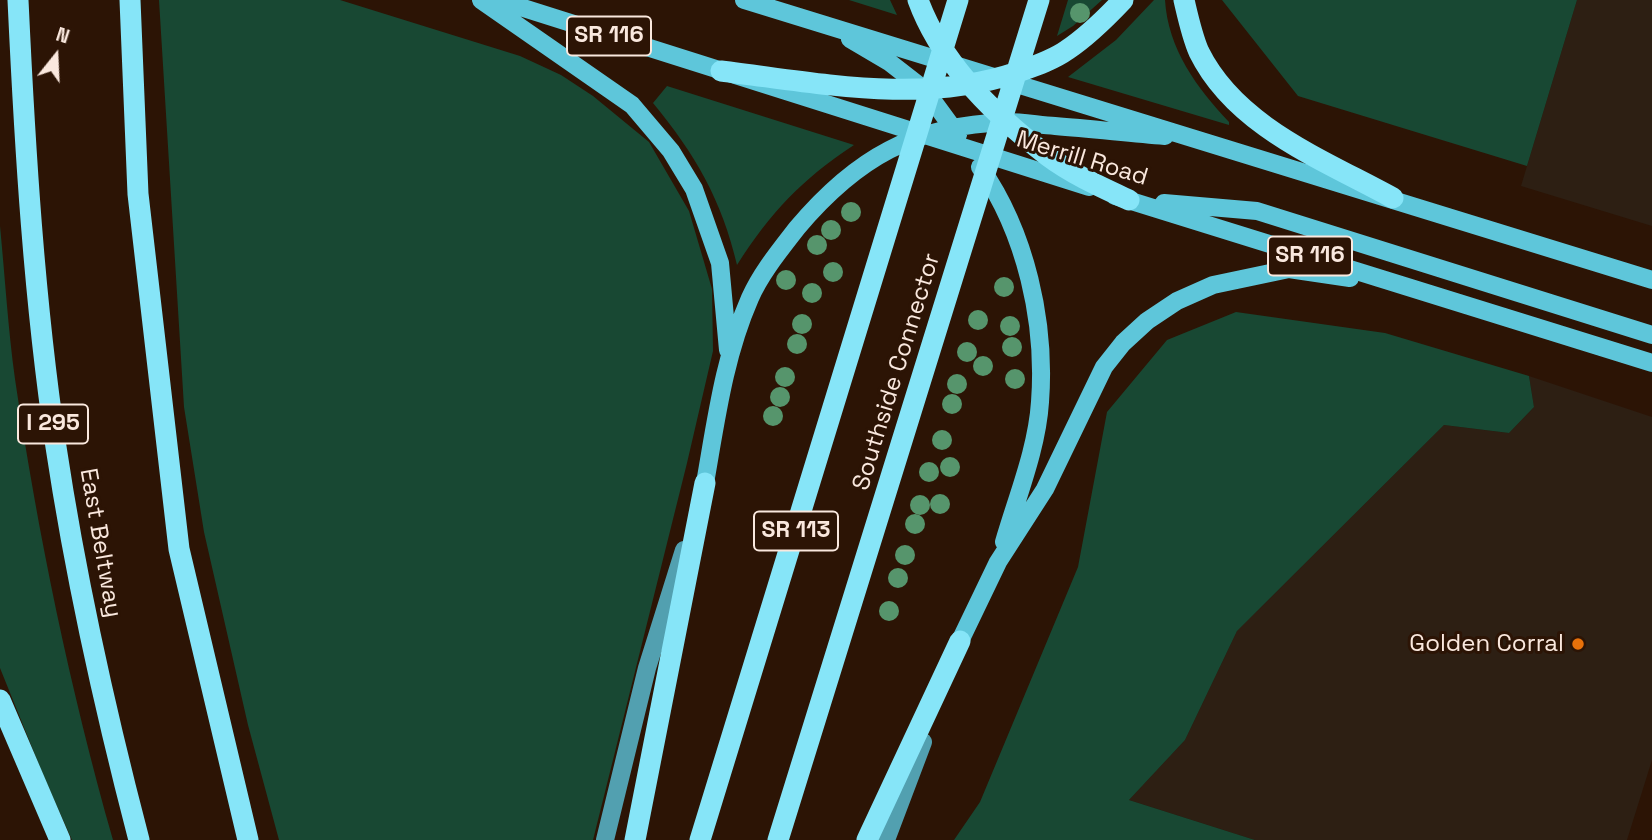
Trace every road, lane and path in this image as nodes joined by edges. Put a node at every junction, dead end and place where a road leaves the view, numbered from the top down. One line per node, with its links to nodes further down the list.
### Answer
1 (18, 0): 34 (highway, East Beltway / I 295)
2 (130, 0): 35 (highway)
3 (481, 0): 27 (main road)
4 (498, 0): 13 (main road, Merrill Road / SR 116)
5 (744, 0): 11 (main road)
6 (918, 0): 12 (highway)
7 (958, 0): 38 (highway, Southside Connector / SR 113)
8 (1123, 0): 14 (highway)
9 (1184, 0): 22 (highway)
10 (1039, 2): 39 (highway, Southside Connector / SR 113)
11 (815, 20): 12 (main road); 16 (main road)
12 (951, 62): 14 (main road); 15 (highway)
13 (721, 71): 16 (highway); 19 (main road, Merrill Road / SR 116)
14 (1001, 78): 15 (highway); 20 (main road)
15 (971, 85): 16 (highway); 17 (highway)
16 (925, 90): 18 (main road)
17 (1008, 122): 18 (main road); 20 (main road); 23 (highway)
18 (954, 128): 19 (main road); 21 (main road)
19 (922, 135): 21 (main road, Merrill Road / SR 116); 27 (main road)
20 (1202, 140): 22 (main road)
21 (968, 149): 23 (main road, Merrill Road / SR 116); 30 (main road)
22 (1393, 198): 24 (main road)
23 (1129, 200): 25 (main road, Merrill Road / SR 116); 26 (main road)
24 (1652, 280)
25 (1405, 286): 28 (main road, Merrill Road / SR 116); 30 (main road)
26 (1652, 335)
27 (728, 360): 29 (main road)
28 (1652, 363)
29 (705, 483): 36 (street); 37 (highway)
30 (998, 562): 31 (main road)
31 (960, 641): 40 (highway); 41 (street)
32 (0, 699): 33 (highway)
33 (60, 840)
34 (139, 840)
35 (248, 840)
36 (605, 840)
37 (635, 840)
38 (700, 840)
39 (778, 840)
40 (867, 840)
41 (886, 840)

